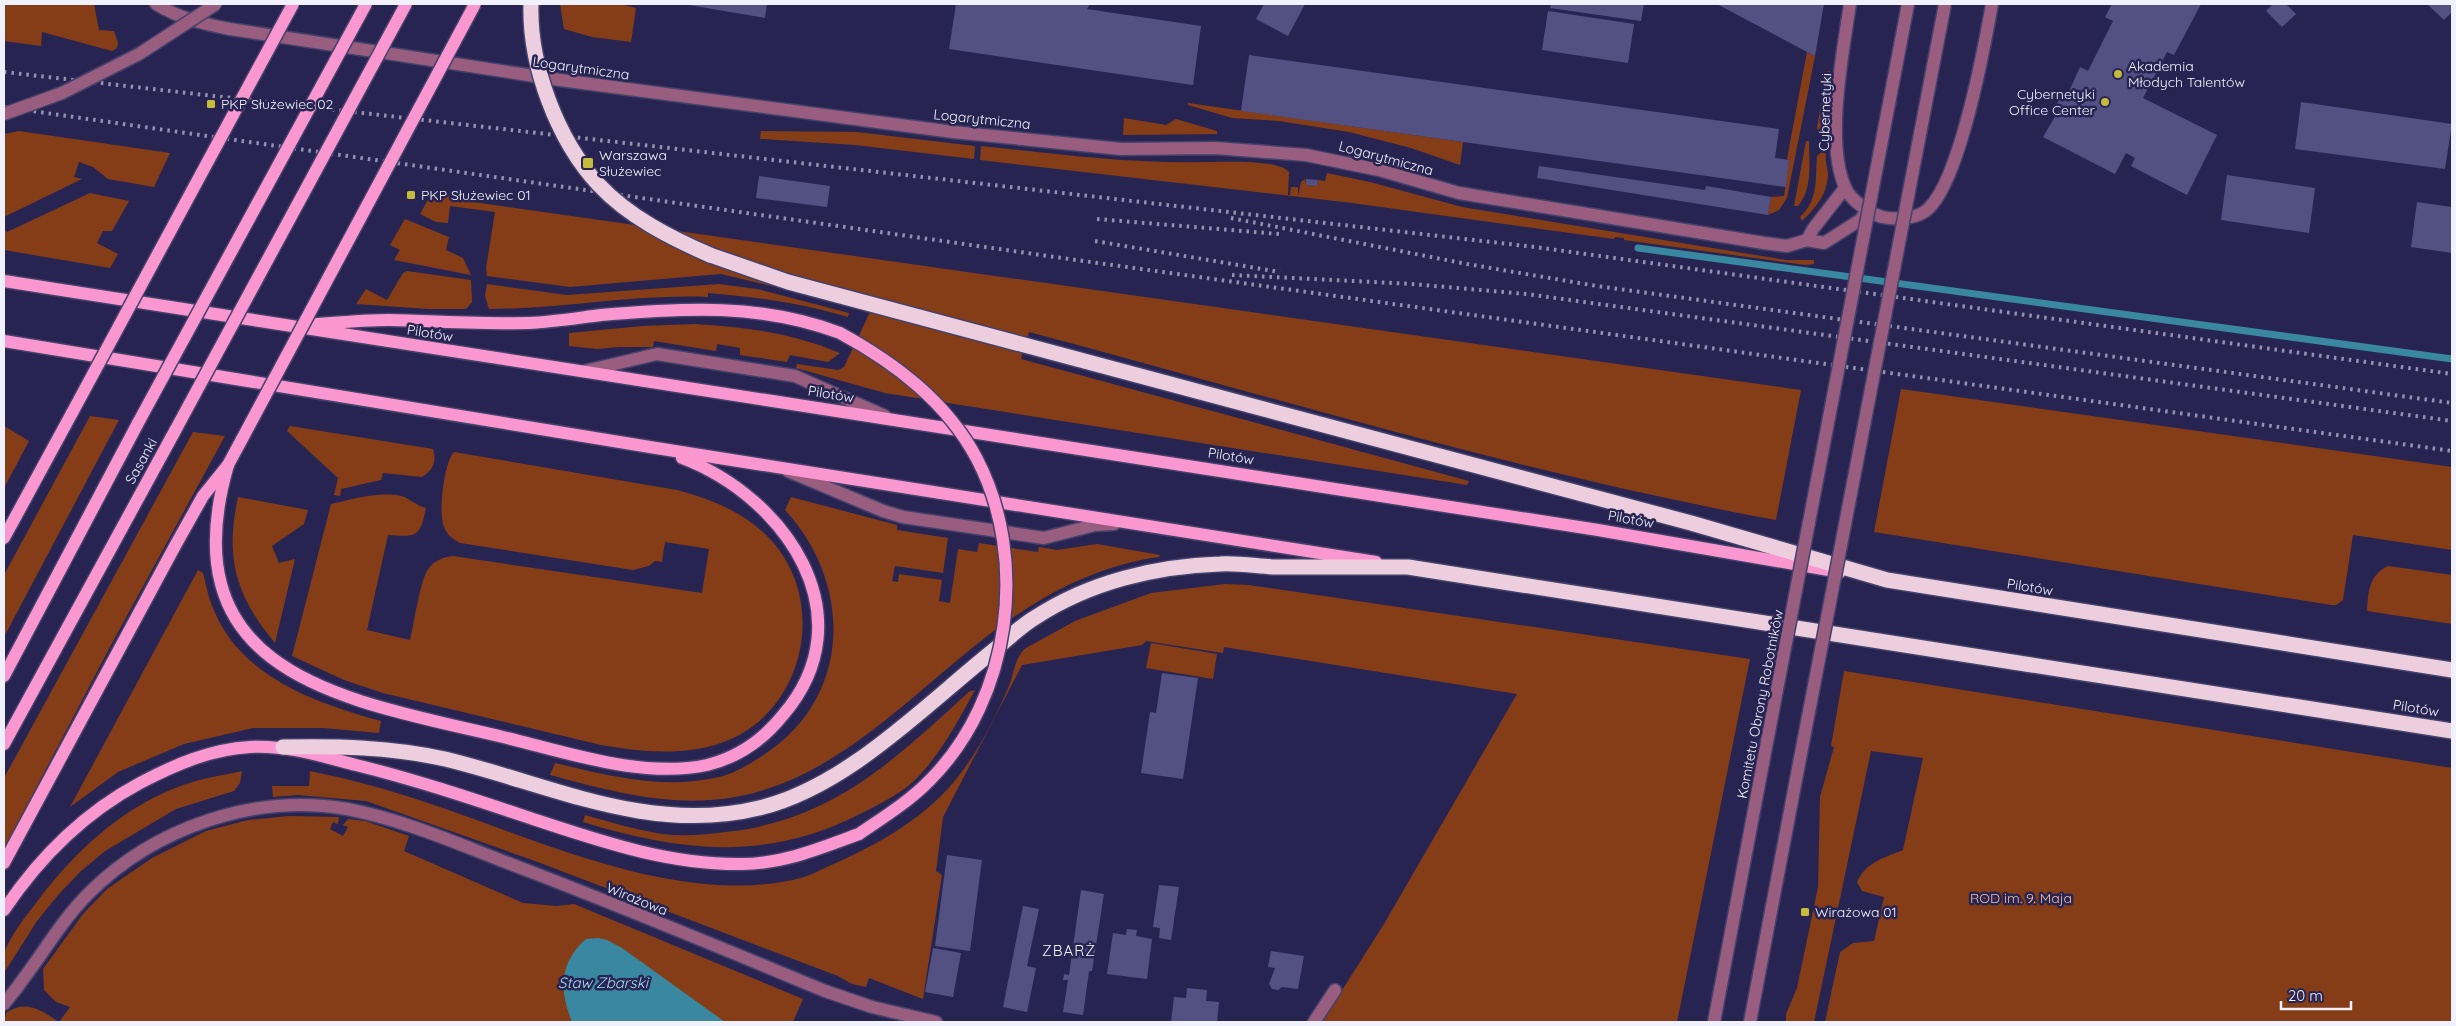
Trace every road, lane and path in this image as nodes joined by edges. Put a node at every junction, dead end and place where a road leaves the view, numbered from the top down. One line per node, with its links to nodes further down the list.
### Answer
1 (156, 4): 15 (street, Logarytmiczna)
2 (216, 4): 12 (street, bridge)
3 (293, 4): 25 (main road, bridge)
4 (366, 4): 29 (main road, Sasanki, bridge)
5 (406, 4): 31 (main road, Sasanki, bridge)
6 (475, 4): 22 (main road, bridge)
7 (532, 4): 27 (highway, bridge)
8 (1850, 4): 13 (street, Cybernetyki)
9 (1908, 4): 39 (street, Komitetu Obrony Robotników, bridge)
10 (1945, 4): 40 (street, bridge)
11 (1992, 4): 14 (street)
12 (4, 114)
13 (1845, 188): 14 (street); 15 (street)
14 (1868, 210): 15 (street, Logarytmiczna)
15 (1807, 240)
16 (4, 281): 17 (main road, Pilotów)
17 (281, 326): 19 (main road, Pilotów); 32 (main road, bridge)
18 (4, 341): 21 (main road, Pilotów)
19 (582, 372): 20 (main road, Pilotów); 20 (street)
20 (894, 420): 27 (main road, Pilotów)
21 (656, 448): 22 (main road); 23 (main road, Pilotów)
22 (228, 464): 33 (main road)
23 (779, 468): 24 (main road, Pilotów); 24 (street)
24 (1130, 523): 26 (main road, Pilotów)
25 (4, 538)
26 (1408, 567): 30 (highway, Pilotów); 32 (highway)
27 (1886, 580): 28 (highway, Pilotów)
28 (2452, 670)
29 (4, 676)
30 (2452, 731)
31 (4, 744)
32 (282, 747): 34 (main road)
33 (4, 863)
34 (4, 910)
35 (1335, 990): 38 (street)
36 (4, 1004): 37 (street, Wirażowa)
37 (936, 1022)
38 (1314, 1022)
39 (1714, 1022)
40 (1750, 1022)

